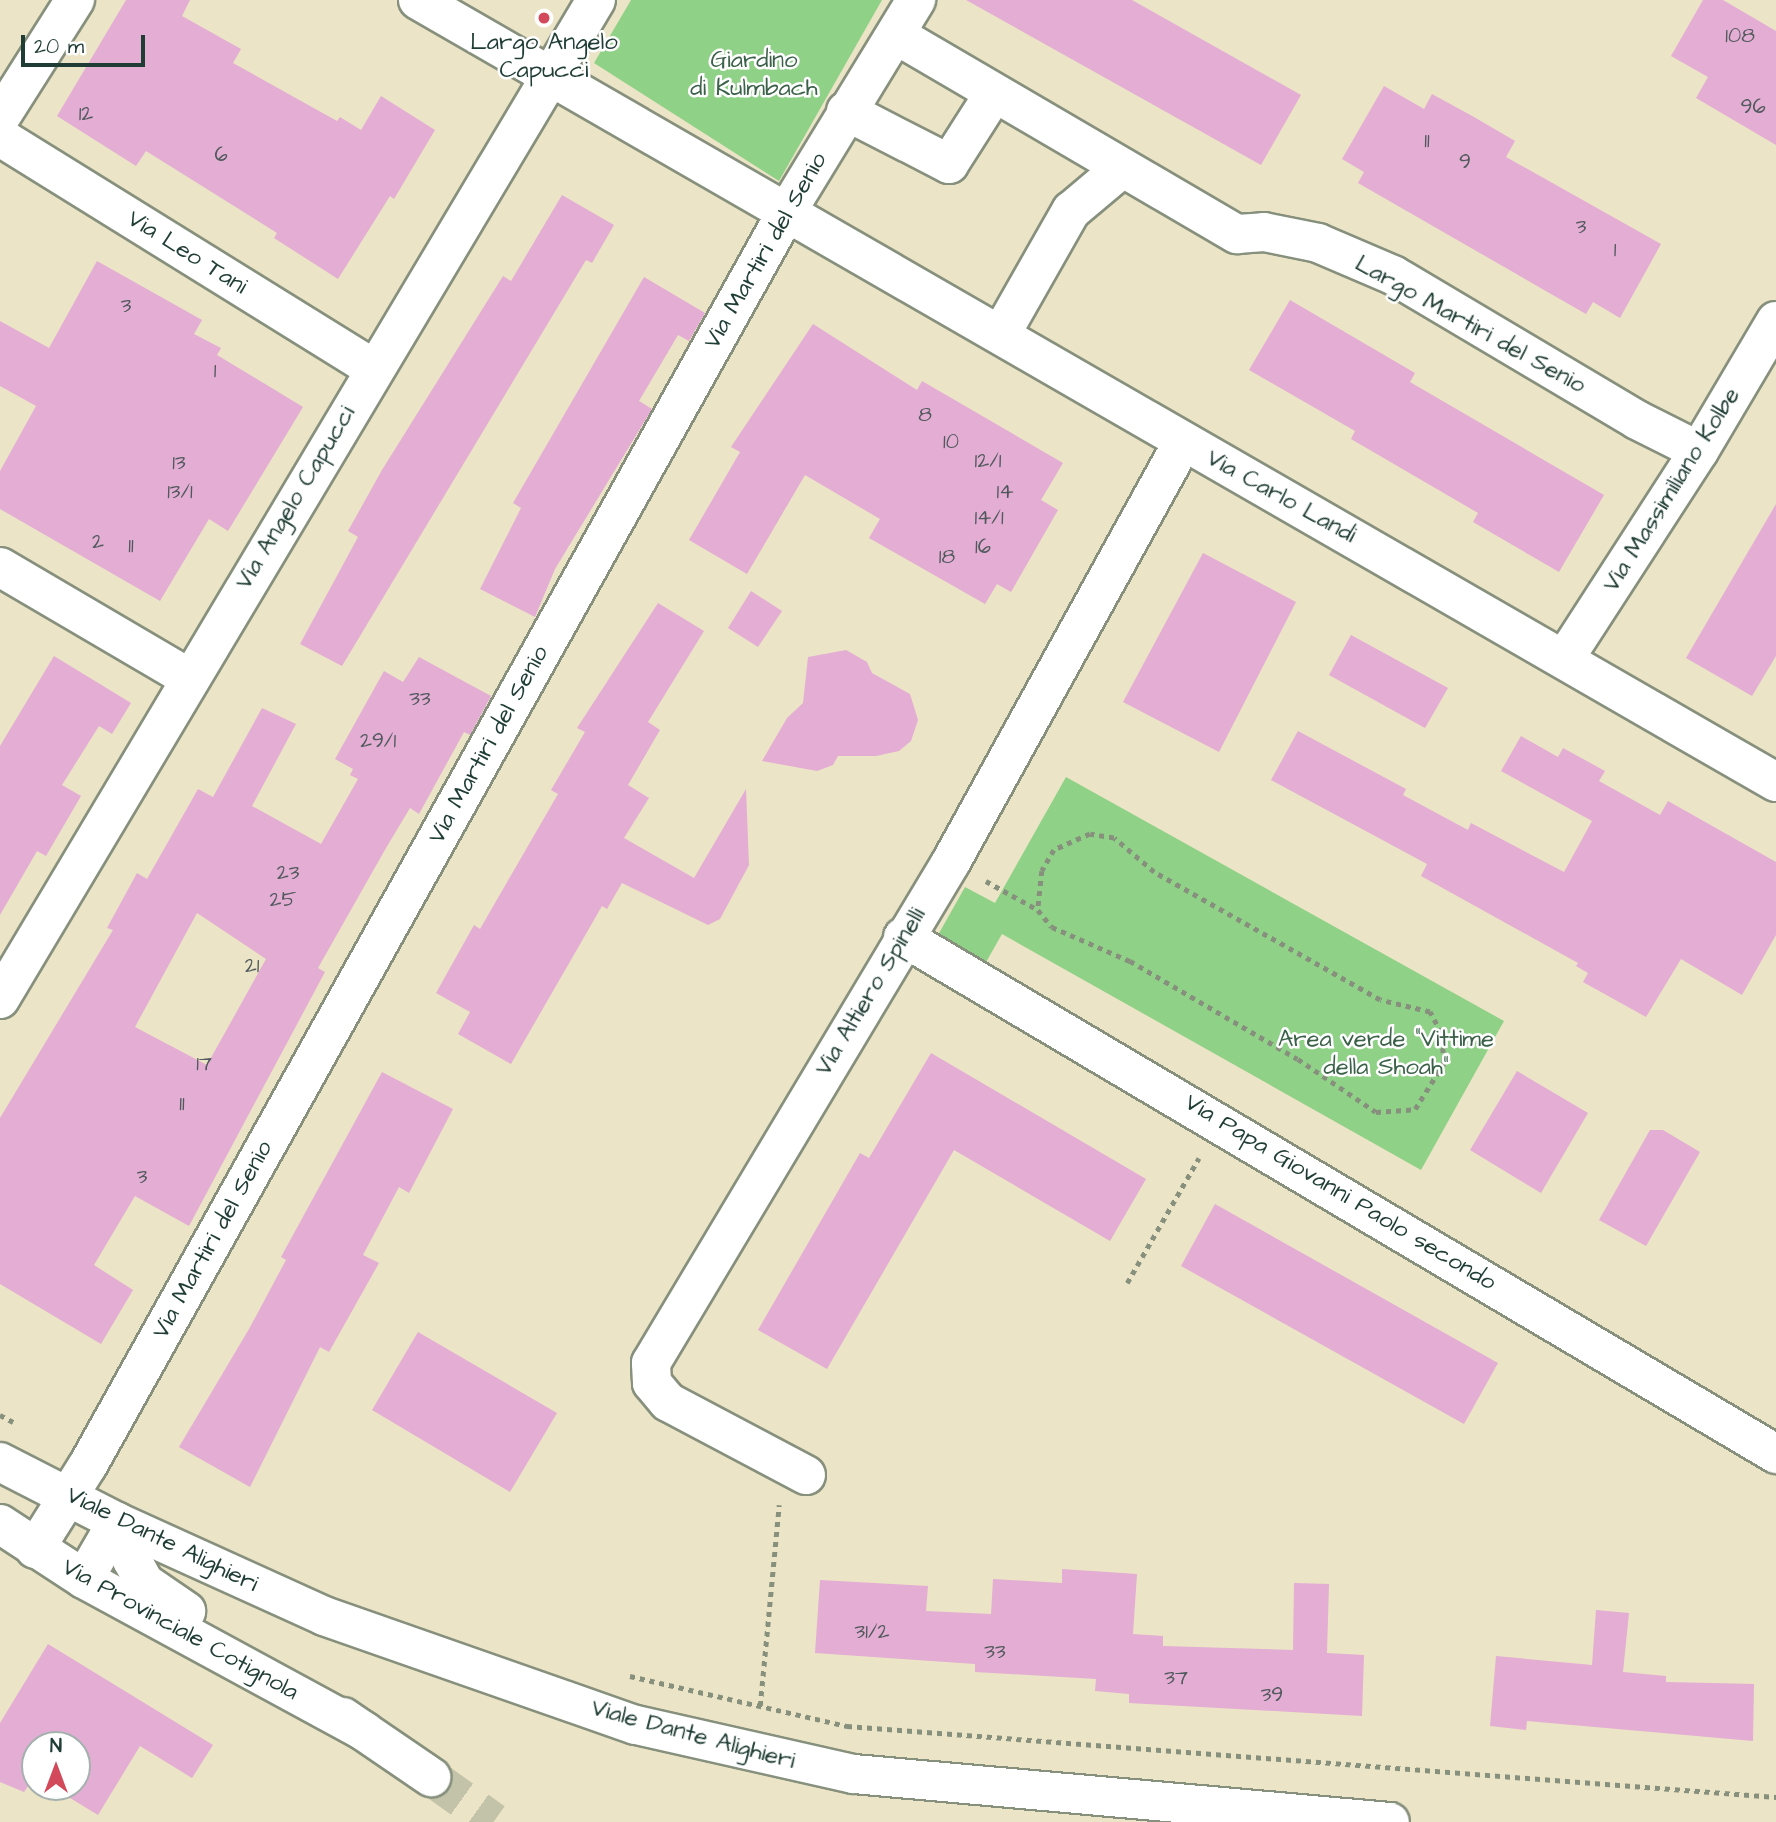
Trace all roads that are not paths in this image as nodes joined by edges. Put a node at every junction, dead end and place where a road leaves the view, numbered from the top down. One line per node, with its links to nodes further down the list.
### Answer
1 (75, 0): 9 (street)
2 (418, 0): 6 (street, Via Carlo Landi)
3 (596, 0): 6 (street, Via Angelo Capucci)
4 (916, 0): 5 (street, Via Martiri del Senio)
5 (896, 35): 7 (street, Largo Martiri del Senio); 8 (street, Via Martiri del Senio)
6 (552, 75): 12 (street, Via Carlo Landi); 15 (street, Via Angelo Capucci)
7 (993, 95): 8 (street); 11 (street, Largo Martiri del Senio)
8 (846, 111): 12 (street, Via Martiri del Senio)
9 (0, 118)
10 (0, 137): 15 (street, Via Leo Tani)
11 (1122, 168): 14 (street); 17 (street, Largo Martiri del Senio)
12 (786, 214): 14 (street, Via Carlo Landi); 27 (street, Via Martiri del Senio)
13 (1776, 321): 17 (street, Via Massimiliano Kolbe)
14 (1001, 334): 16 (street, Via Carlo Landi)
15 (373, 369): 20 (street, Via Angelo Capucci)
16 (1183, 442): 19 (street, Via Carlo Landi); 22 (street, Via Altiero Spinelli)
17 (1699, 451): 19 (street, Via Massimiliano Kolbe)
18 (0, 567): 20 (street)
19 (1565, 658): 21 (street, Via Carlo Landi)
20 (188, 678): 23 (street, Via Angelo Capucci)
21 (1776, 782)
22 (903, 937): 24 (street, Via Papa Giovanni Paolo secondo); 26 (street, Via Altiero Spinelli)
23 (0, 999)
24 (1776, 1454)
25 (0, 1462): 27 (street, Viale Dante Alighieri)
26 (794, 1469)
27 (68, 1494): 29 (street, Viale Dante Alighieri); 30 (street, Via Martiri del Senio)
28 (0, 1524): 30 (street, Via Provinciale Cotignola)
29 (125, 1526): 31 (street); 32 (street, Via Provinciale Cotignola); 34 (street, Viale Dante Alighieri)
30 (35, 1549): 31 (street, Via Provinciale Cotignola)
31 (84, 1579): 32 (street, Via Provinciale Cotignola)
32 (364, 1731): 33 (street, Via Provinciale Cotignola)
33 (431, 1777)
34 (1390, 1822)

